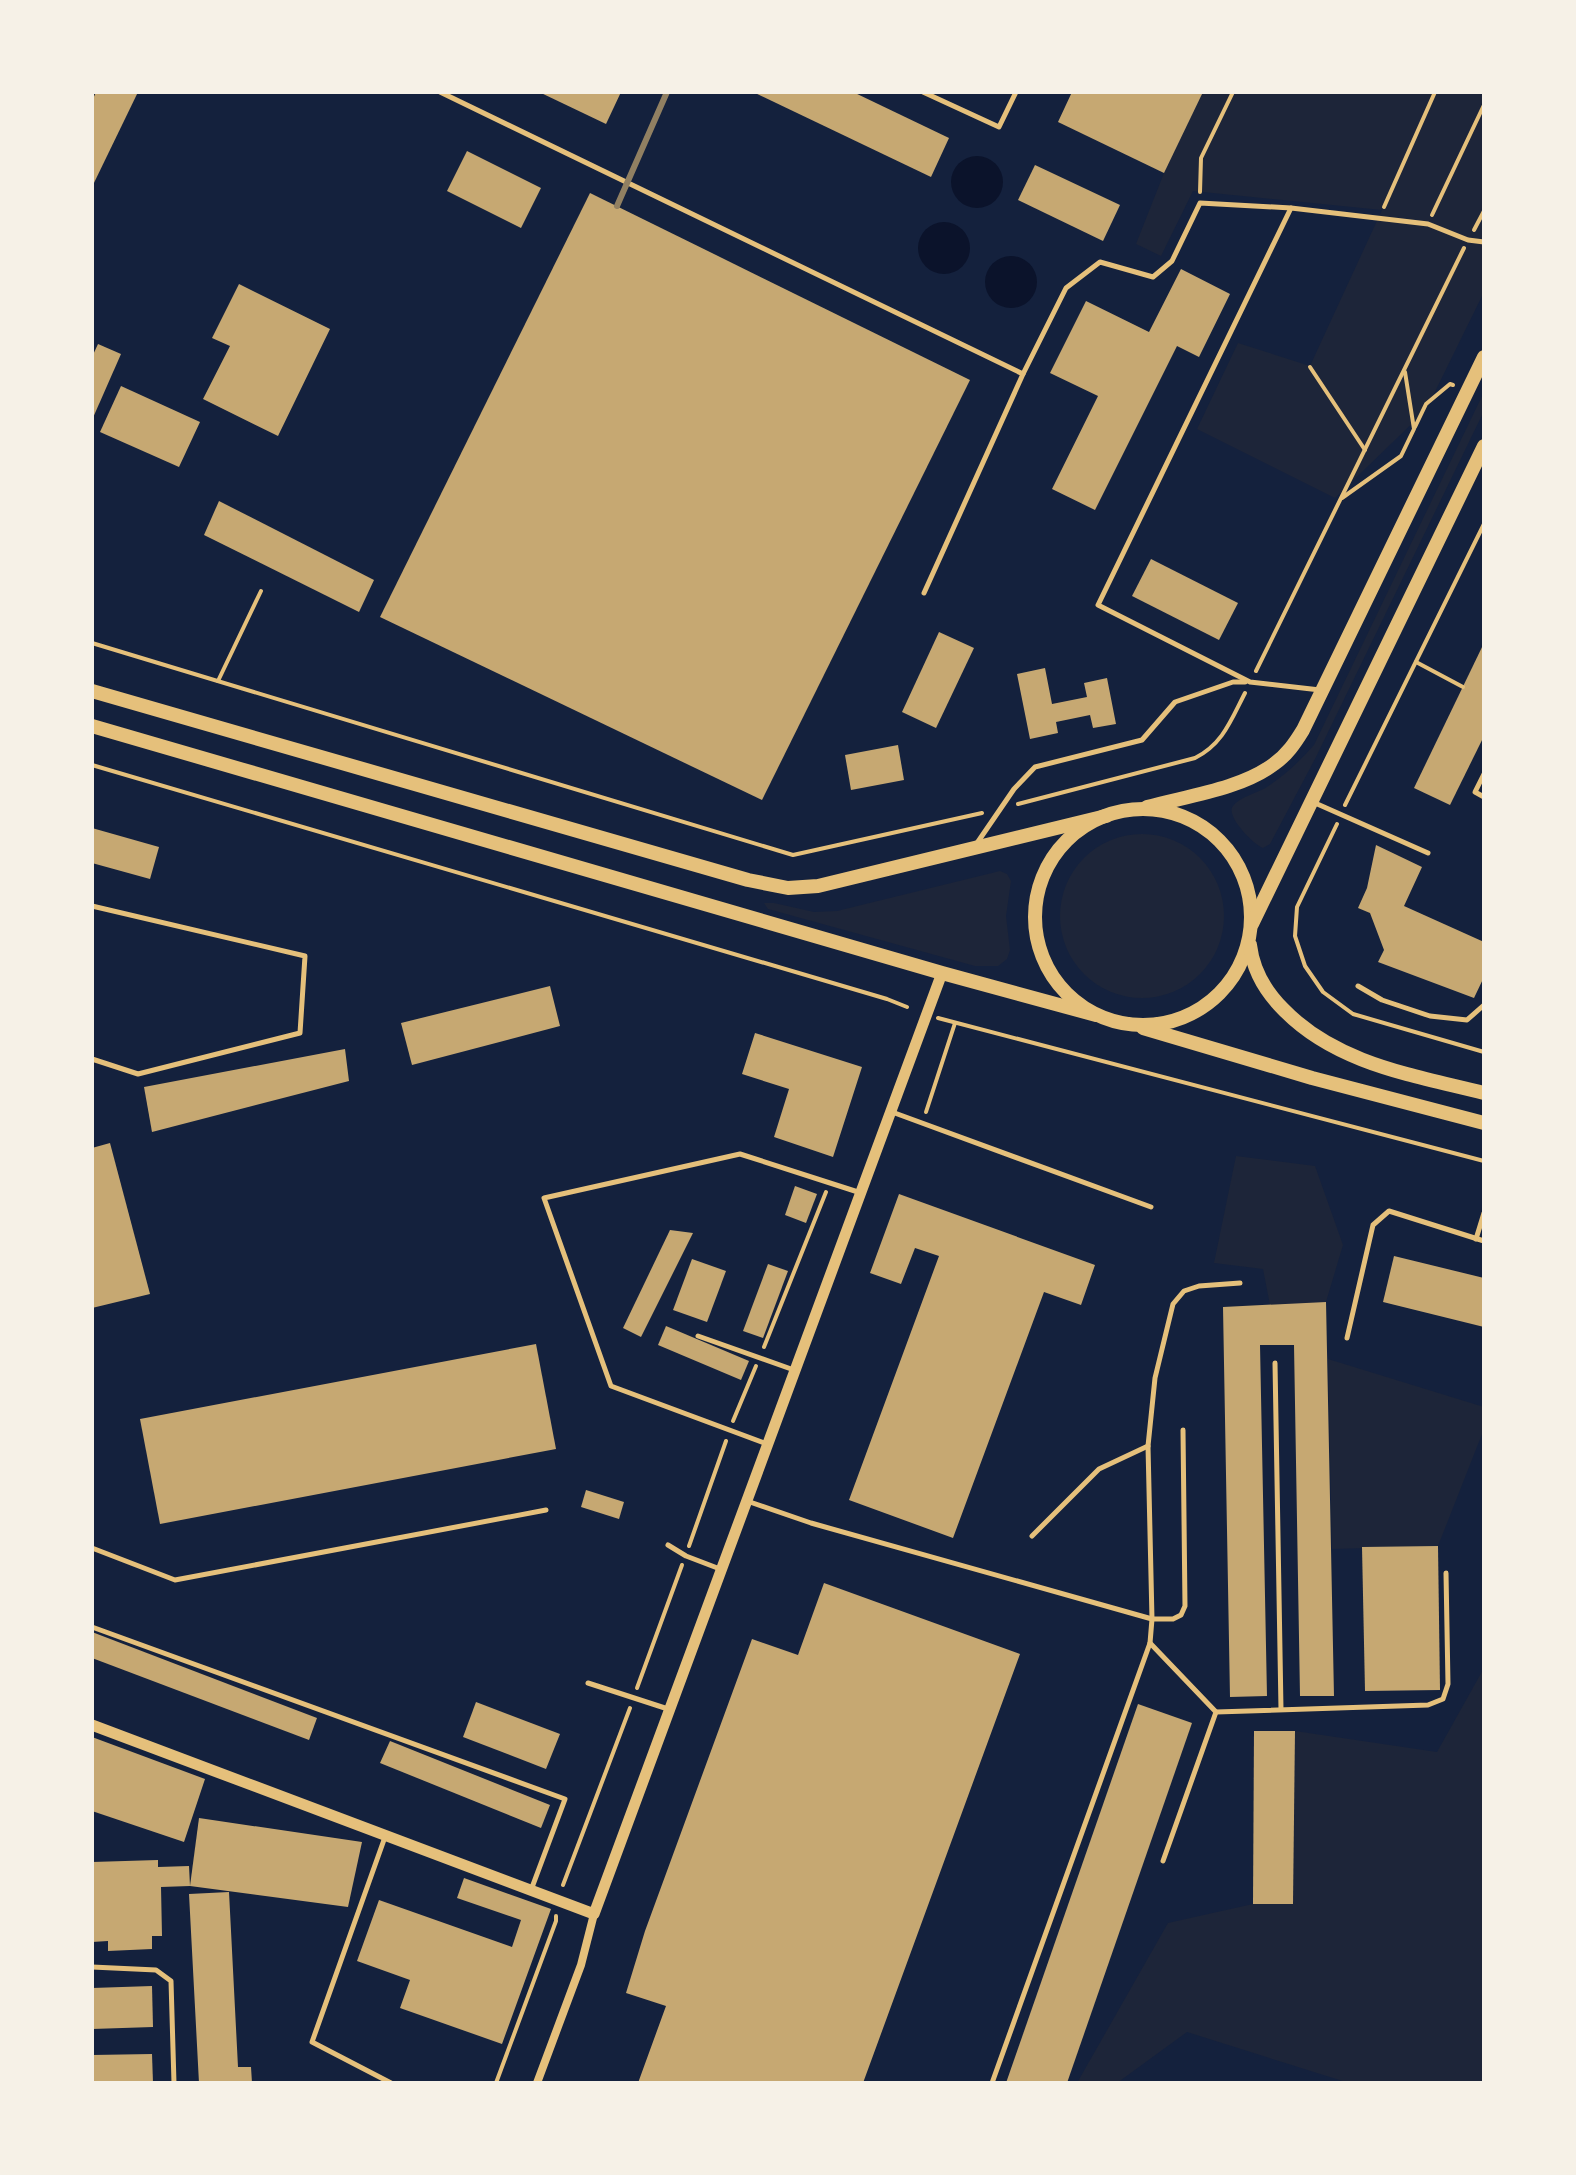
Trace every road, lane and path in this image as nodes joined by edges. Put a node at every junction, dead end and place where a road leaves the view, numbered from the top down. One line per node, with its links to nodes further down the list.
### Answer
1 (440, 92): 18 (lane)
2 (923, 92): 3 (lane)
3 (1016, 92)
4 (1233, 92): 7 (path)
5 (1435, 92): 9 (path)
6 (1484, 105): 11 (path)
7 (1200, 203): 8 (lane); 18 (lane)
8 (1291, 208): 11 (lane); 32 (lane)
9 (1382, 209)
10 (1484, 211): 12 (path)
11 (1428, 224): 13 (lane)
12 (1474, 230)
13 (1484, 242)
14 (1464, 250): 17 (path)
15 (1484, 357): 34 (main road)
16 (1310, 367): 22 (path)
17 (1404, 370): 20 (path); 22 (path)
18 (1023, 374): 27 (lane)
19 (1455, 385): 20 (path)
20 (1414, 429): 23 (path)
21 (1484, 446): 41 (main road)
22 (1365, 450): 23 (path)
23 (1340, 499): 30 (path)
24 (1484, 524): 25 (path)
25 (1482, 534): 29 (path)
26 (261, 591): 31 (path)
27 (924, 593)
28 (92, 643): 31 (path)
29 (1416, 662): 33 (path); 44 (path)
30 (1257, 670)
31 (218, 681): 45 (path)
32 (1250, 682): 34 (lane); 47 (lane)
33 (1463, 687)
34 (1322, 690): 43 (main road)
35 (92, 691): 47 (main road)
36 (1243, 697): 42 (path)
37 (93, 729): 51 (main road)
38 (92, 765): 54 (path)
39 (1484, 774): 40 (lane)
40 (1484, 797)
41 (1311, 801): 44 (lane); 50 (main road)
42 (1018, 804)
43 (1135, 810): 46 (main road); 50 (main road)
44 (1341, 814): 48 (lane); 59 (path)
45 (973, 815)
46 (1106, 816): 47 (main road); 55 (main road)
47 (972, 850)
48 (1428, 853)
49 (92, 906): 60 (lane)
50 (1250, 932): 58 (main road); 61 (main road)
51 (942, 973): 55 (main road); 62 (street)
52 (1358, 986): 53 (lane)
53 (1484, 1005)
54 (907, 1007)
55 (1096, 1015): 58 (main road)
56 (936, 1017): 57 (path)
57 (955, 1023): 63 (path); 65 (path)
58 (1135, 1026): 64 (main road)
59 (1484, 1052)
60 (92, 1059)
61 (1484, 1093)
62 (891, 1112): 63 (lane); 67 (street)
63 (922, 1123): 68 (lane)
64 (1484, 1123)
65 (1484, 1161)
66 (830, 1182): 67 (lane); 75 (path); 79 (lane)
67 (861, 1193): 77 (street)
68 (1151, 1207)
69 (1484, 1213): 70 (lane)
70 (1476, 1239): 71 (lane); 74 (lane)
71 (1484, 1241)
72 (1240, 1283): 81 (lane)
73 (698, 1336): 75 (lane)
74 (1347, 1338)
75 (759, 1358): 77 (lane); 79 (path)
76 (1275, 1363): 96 (lane)
77 (795, 1370): 80 (street)
78 (1183, 1430): 90 (lane)
79 (729, 1431): 80 (lane); 87 (path)
80 (767, 1445): 82 (street)
81 (1148, 1446): 84 (lane); 90 (lane)
82 (747, 1501): 88 (street); 90 (lane)
83 (546, 1510): 86 (lane)
84 (1032, 1536)
85 (668, 1545): 87 (lane)
86 (92, 1548)
87 (686, 1556): 88 (lane); 94 (path)
88 (721, 1569): 95 (street)
89 (1446, 1573): 96 (lane)
90 (1152, 1619): 92 (lane)
91 (92, 1627): 102 (lane)
92 (1150, 1643): 97 (lane); 110 (lane)
93 (588, 1683): 94 (lane)
94 (634, 1699): 95 (lane); 101 (path)
95 (669, 1709): 104 (street)
96 (1281, 1709): 97 (lane)
97 (1216, 1712): 100 (lane)
98 (92, 1725): 99 (street)
99 (385, 1836): 102 (street); 107 (lane)
100 (1163, 1861)
101 (563, 1885)
102 (530, 1891): 104 (street)
103 (555, 1906): 108 (path)
104 (594, 1914): 109 (street)
105 (92, 1967): 106 (lane)
106 (174, 2083)
107 (391, 2083)
108 (496, 2083)
109 (537, 2083)
110 (992, 2083)

